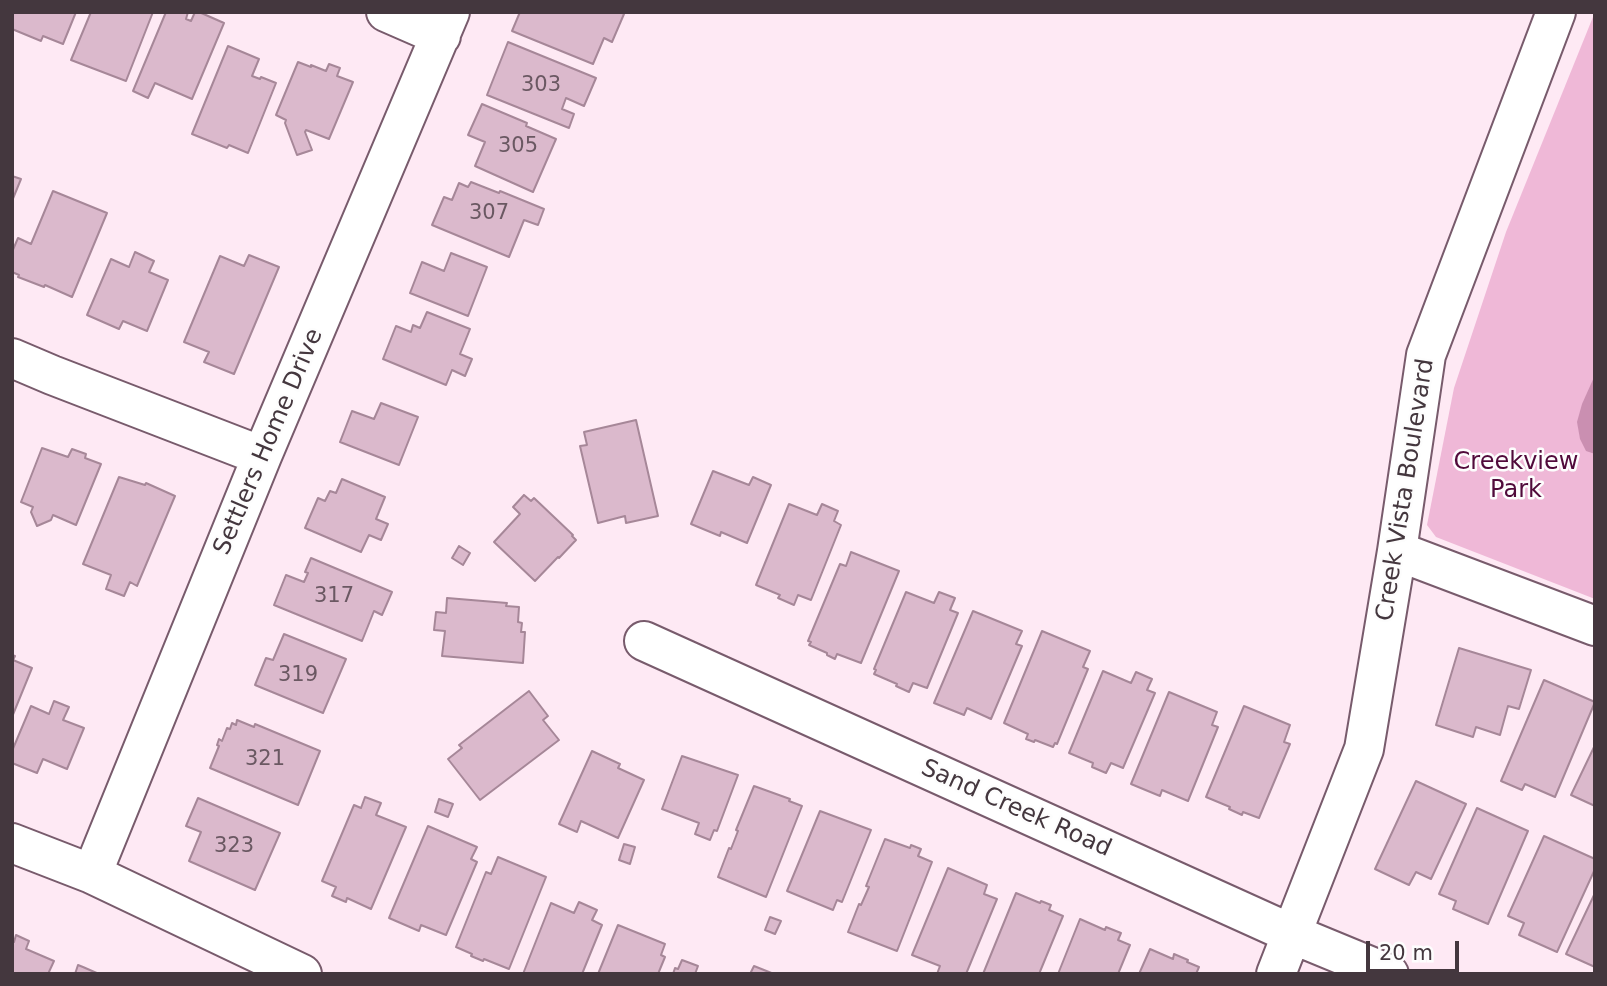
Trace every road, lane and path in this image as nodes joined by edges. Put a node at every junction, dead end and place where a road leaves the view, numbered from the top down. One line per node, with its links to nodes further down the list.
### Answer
1 (386, 12): 3 (street)
2 (1556, 12): 6 (street, Creek Vista Boulevard)
3 (445, 24): 5 (street, Settlers Home Drive)
4 (12, 358): 5 (street)
5 (262, 456): 10 (street, Settlers Home Drive)
6 (1397, 551): 7 (street); 11 (street, Creek Vista Boulevard)
7 (1595, 626)
8 (644, 641): 11 (street, Sand Creek Road)
9 (12, 843): 10 (street)
10 (92, 874): 12 (street)
11 (1292, 934): 13 (street, Creek Vista Boulevard); 14 (street, Sand Creek Road)
12 (302, 974)
13 (1276, 974)
14 (1390, 974)

